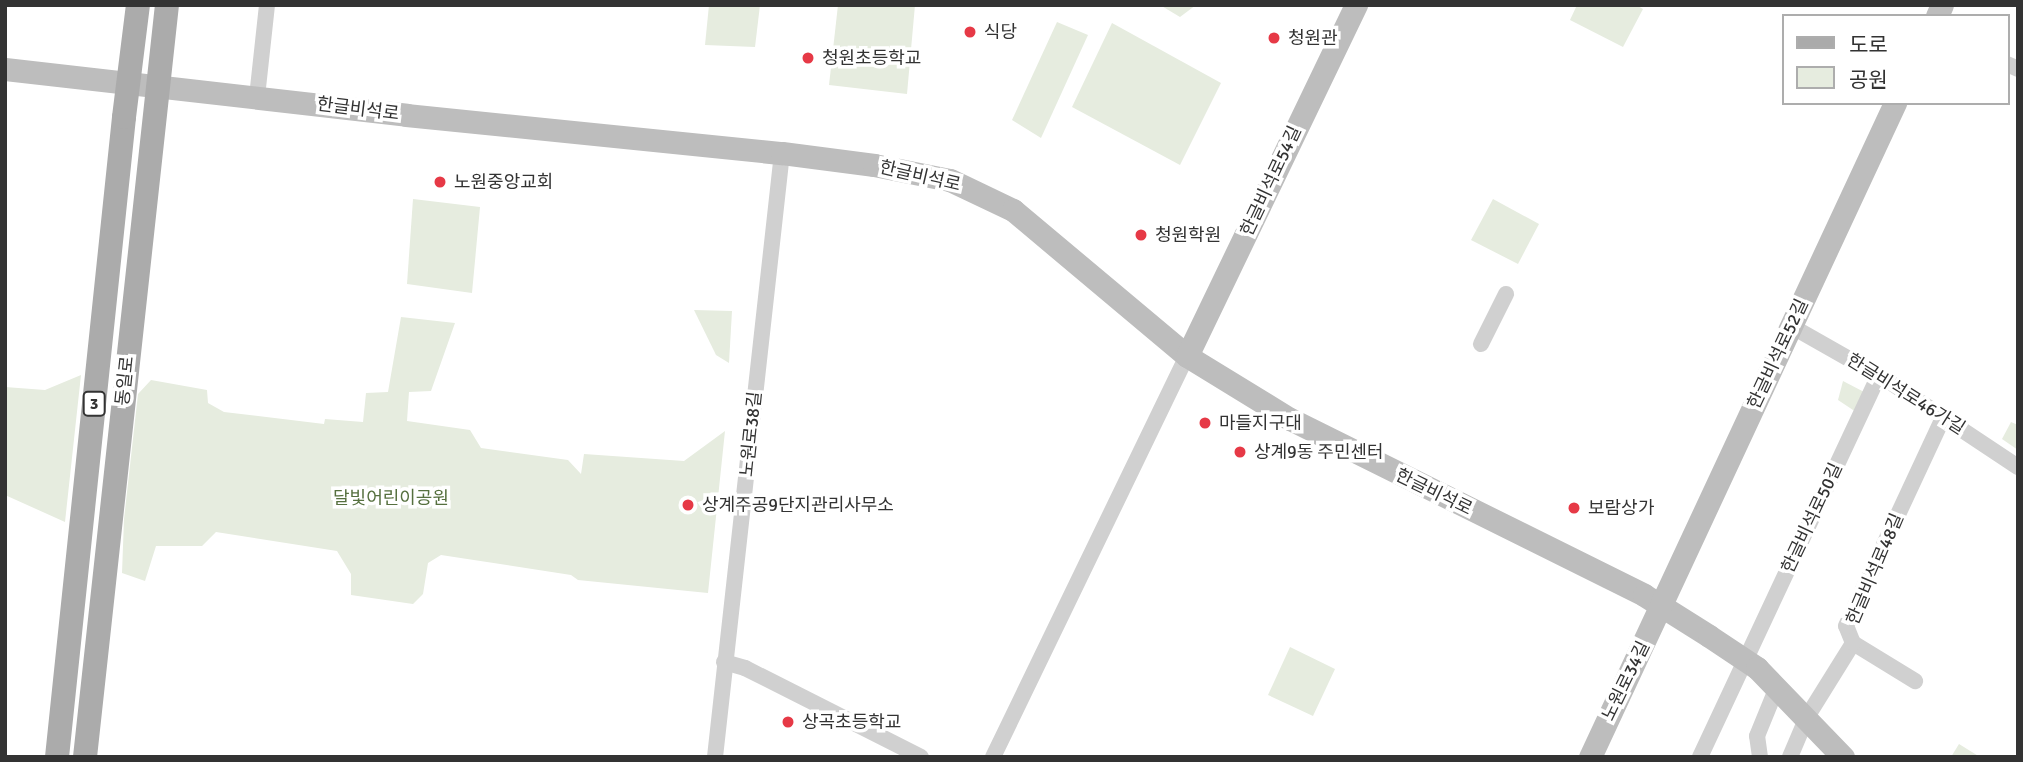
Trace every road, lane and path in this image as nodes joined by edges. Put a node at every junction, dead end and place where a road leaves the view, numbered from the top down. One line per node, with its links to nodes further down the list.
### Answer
1 (138, 5): 6 (main road, 동일로 / 3)
2 (167, 5): 7 (main road, 동일로 / 3)
3 (267, 5): 8 (street)
4 (1356, 5): 14 (main road, 한글비석로54길)
5 (5, 69): 6 (main road, 한글비석로)
6 (129, 85): 7 (main road, 한글비석로); 25 (main road, 동일로 / 3)
7 (159, 88): 8 (main road, 한글비석로); 26 (main road, 동일로 / 3)
8 (257, 97): 10 (main road, 한글비석로)
9 (1894, 105): 12 (main road, 한글비석로52길)
10 (782, 153): 14 (main road, 한글비석로); 21 (street, 노원로38길)
11 (1506, 294): 13 (street)
12 (1791, 326): 15 (street, 한글비석로46가길); 18 (main road, 한글비석로52길)
13 (1481, 344)
14 (1187, 356): 18 (main road, 한글비석로); 29 (street)
15 (1879, 376): 16 (street, 한글비석로46가길); 20 (street, 한글비석로50길)
16 (1944, 416): 17 (street, 한글비석로46가길); 19 (street, 한글비석로48길)
17 (2018, 467)
18 (1662, 605): 20 (main road, 한글비석로); 30 (main road, 노원로34길)
19 (1853, 643): 22 (street); 24 (street, 한글비석로48길)
20 (1745, 660): 23 (main road, 한글비석로); 31 (street, 한글비석로50길)
21 (724, 662): 27 (street, 노원로38길); 28 (street)
22 (1915, 681)
23 (1777, 687): 24 (main road, 한글비석로); 32 (street)
24 (1807, 717): 33 (street, 한글비석로48길); 34 (main road, 한글비석로)
25 (57, 753)
26 (85, 757)
27 (715, 757)
28 (921, 757)
29 (993, 757)
30 (1590, 757)
31 (1700, 757)
32 (1760, 757)
33 (1790, 757)
34 (1843, 757)

